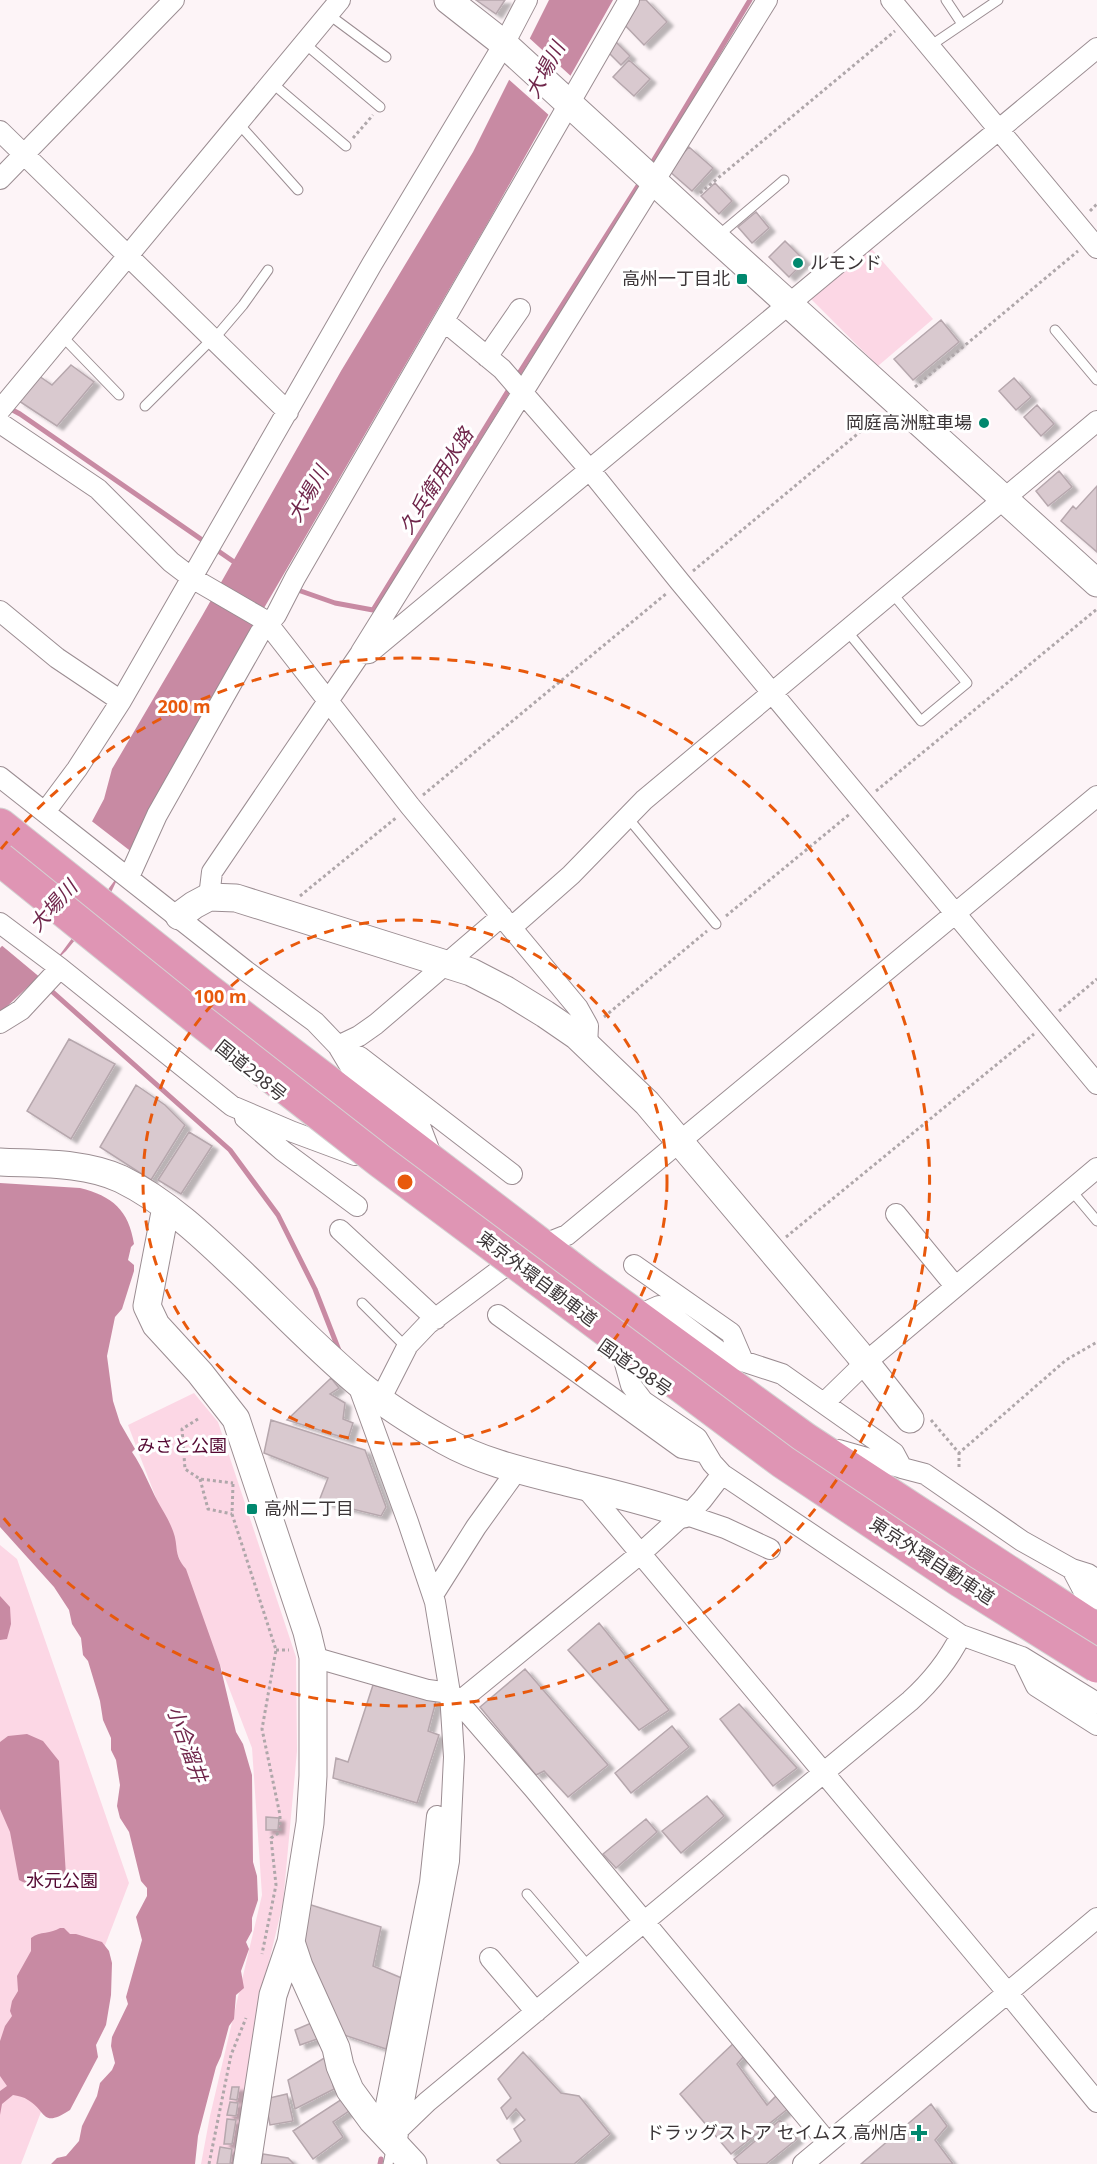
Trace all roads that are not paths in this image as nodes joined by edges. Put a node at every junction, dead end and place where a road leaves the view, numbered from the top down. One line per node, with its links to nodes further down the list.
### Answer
1 (174, 0): 23 (street)
2 (448, 0): 13 (street)
3 (527, 0): 13 (street)
4 (629, 0): 17 (street)
5 (767, 0): 26 (street)
6 (891, 0): 12 (street)
7 (946, 0): 10 (lane)
8 (998, 0): 10 (lane)
9 (334, 7): 11 (street); 15 (lane)
10 (962, 24): 12 (lane)
11 (304, 43): 16 (street); 18 (lane)
12 (930, 46): 20 (street)
13 (507, 47): 17 (street); 44 (street)
14 (1097, 48): 20 (street)
15 (386, 57)
16 (272, 83): 19 (street); 22 (lane)
17 (565, 100): 26 (street); 34 (street)
18 (380, 107)
19 (238, 123): 27 (lane); 30 (street)
20 (999, 130): 29 (street); 32 (street)
21 (0, 131): 23 (street)
22 (346, 146)
23 (24, 154): 24 (street); 30 (street)
24 (0, 179)
25 (784, 180): 28 (lane)
26 (654, 181): 28 (street); 40 (street)
27 (298, 190)
28 (718, 240): 32 (street)
29 (1094, 244)
30 (128, 254): 36 (street); 37 (street)
31 (268, 270): 37 (lane)
32 (789, 305): 47 (street); 48 (street)
33 (520, 309): 38 (street)
34 (444, 321): 38 (street); 53 (street)
35 (1055, 330): 39 (lane)
36 (61, 335): 41 (lane); 42 (street)
37 (213, 339): 43 (lane); 44 (street)
38 (488, 357): 40 (street)
39 (1097, 380)
40 (524, 393): 47 (street); 55 (street)
41 (119, 395)
42 (5, 405)
43 (145, 406)
44 (288, 412): 49 (street)
45 (1097, 421): 48 (street)
46 (0, 423): 49 (street)
47 (589, 469): 55 (street); 56 (street)
48 (1004, 499): 50 (street); 51 (street)
49 (192, 578): 53 (street); 57 (street)
50 (1097, 583)
51 (892, 593): 54 (street); 54 (lane)
52 (0, 611): 57 (street)
53 (265, 621): 58 (street); 66 (street)
54 (847, 631): 56 (street)
55 (360, 654): 58 (street)
56 (772, 692): 62 (street); 68 (street)
57 (121, 701): 61 (street)
58 (328, 703): 67 (street); 70 (street)
59 (0, 777): 61 (street)
60 (1097, 796): 68 (street)
61 (52, 817): 66 (street)
62 (628, 818): 70 (street); 72 (lane)
63 (0, 825): 83 (highway, 国道298号)
64 (0, 838): 123 (highway, 東京外環自動車道)
65 (4, 871): 81 (highway, 国道298号); 126 (highway, 東京外環自動車道, bridge)
66 (129, 877): 69 (street)
67 (209, 897): 69 (street); 73 (street)
68 (956, 913): 78 (street); 80 (street)
69 (178, 916): 77 (street)
70 (507, 921): 73 (street); 76 (street)
71 (0, 923): 74 (street)
72 (716, 924)
73 (447, 964): 76 (street); 77 (street)
74 (60, 968): 75 (street); 79 (street)
75 (0, 1023)
76 (587, 1036): 80 (street)
77 (338, 1046): 83 (street); 85 (street)
78 (1097, 1084)
79 (232, 1106): 81 (street); 87 (street)
80 (680, 1142): 92 (street); 103 (street)
81 (355, 1155): 94 (highway, 国道298号)
82 (0, 1162): 88 (street)
83 (434, 1164): 92 (highway, 国道298号)
84 (1097, 1168): 86 (street)
85 (512, 1174)
86 (1071, 1190): 90 (lane); 95 (street)
87 (357, 1206)
88 (166, 1207): 104 (street); 124 (street)
89 (896, 1215): 95 (street)
90 (1097, 1221)
91 (340, 1230): 99 (street)
92 (542, 1245): 94 (street); 98 (highway, 国道298号)
93 (634, 1265): 102 (street)
94 (500, 1270): 99 (street); 101 (highway, 国道298号)
95 (955, 1286): 103 (street)
96 (362, 1303): 100 (lane)
97 (498, 1315): 109 (street)
98 (636, 1316): 102 (street); 108 (highway, 国道298号)
99 (435, 1319): 100 (street)
100 (406, 1347): 105 (street)
101 (624, 1360): 109 (street); 127 (highway, 国道298号)
102 (743, 1361): 106 (street)
103 (866, 1362): 106 (street); 107 (street)
104 (357, 1382): 105 (street); 119 (street)
105 (380, 1400): 111 (street)
106 (824, 1403): 110 (street)
107 (919, 1418)
108 (805, 1439): 110 (street); 121 (highway, 国道298号)
109 (706, 1453): 112 (street)
110 (902, 1468): 117 (street)
111 (517, 1470): 113 (street); 119 (street)
112 (722, 1474): 114 (street); 122 (street)
113 (585, 1486): 114 (street); 116 (street)
114 (686, 1515): 115 (street); 116 (street)
115 (770, 1549)
116 (640, 1554): 128 (street); 131 (street)
117 (1072, 1569): 118 (street); 120 (street)
118 (1097, 1580)
119 (433, 1595): 128 (street)
120 (1097, 1599)
121 (1097, 1630)
122 (961, 1635): 125 (street); 131 (street)
123 (1097, 1642)
124 (313, 1657): 128 (street); 136 (street)
125 (1022, 1657): 129 (street); 130 (street)
126 (1097, 1666)
127 (1097, 1676)
128 (453, 1695): 135 (street); 143 (street)
129 (1097, 1703)
130 (1097, 1725)
131 (825, 1774): 135 (street); 139 (street)
132 (437, 1816): 143 (street)
133 (528, 1894): 138 (lane)
134 (1097, 1918): 139 (street)
135 (645, 1922): 138 (street); 142 (street)
136 (291, 1942): 143 (street); 144 (street)
137 (489, 1958): 140 (street)
138 (590, 1968): 140 (street)
139 (1008, 1992): 141 (street); 142 (street)
140 (536, 2012): 143 (street)
141 (1097, 2102)
142 (828, 2143): 145 (street)
143 (395, 2145)
144 (247, 2164)
145 (803, 2164)

